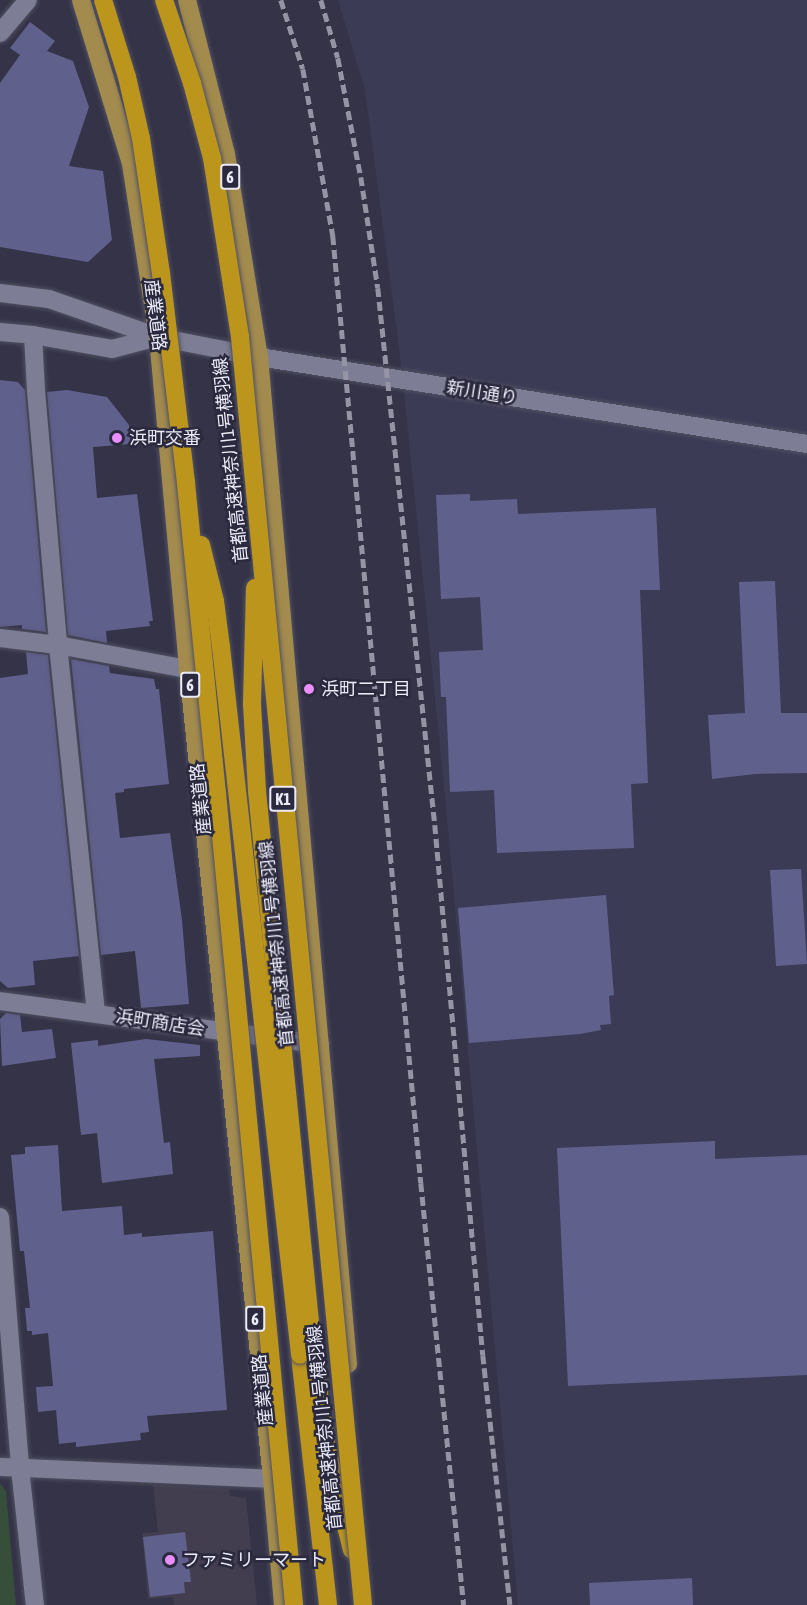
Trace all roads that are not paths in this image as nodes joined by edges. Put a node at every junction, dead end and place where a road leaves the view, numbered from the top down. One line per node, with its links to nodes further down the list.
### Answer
1 (28, 0): 6 (street)
2 (81, 0): 10 (main road, 産業道路 / 6)
3 (103, 0): 13 (highway, bridge)
4 (164, 0): 14 (highway, 首都高速神奈川1号横羽線 / K1, bridge)
5 (187, 0): 11 (main road, 6)
6 (0, 33)
7 (0, 292): 10 (street, 新川通り)
8 (0, 332): 9 (street, 新川通り)
9 (33, 334): 10 (street, 新川通り); 16 (street)
10 (158, 337): 11 (street, 新川通り); 17 (main road, 産業道路 / 6)
11 (259, 357): 12 (street, 新川通り); 21 (main road, 6)
12 (807, 444)
13 (186, 483): 23 (highway, bridge); 29 (highway, bridge)
14 (257, 502): 23 (highway, bridge); 31 (highway, 首都高速神奈川1号横羽線 / K1, bridge)
15 (0, 638): 16 (street)
16 (58, 645): 17 (street); 19 (street)
17 (188, 669): 20 (main road, 産業道路 / 6)
18 (0, 1001): 19 (street, 浜町商店会)
19 (96, 1013): 20 (street, 浜町商店会)
20 (225, 1033): 21 (street, 浜町商店会); 26 (main road, 産業道路 / 6)
21 (320, 1044): 32 (main road, 6)
22 (0, 1217): 25 (street)
23 (307, 1354): 30 (highway); 31 (highway)
24 (0, 1467): 25 (street)
25 (20, 1468): 26 (street); 27 (street)
26 (272, 1479): 28 (main road, 産業道路 / 6)
27 (35, 1605)
28 (283, 1605)
29 (294, 1605)
30 (328, 1605)
31 (364, 1605)
32 (370, 1605)

